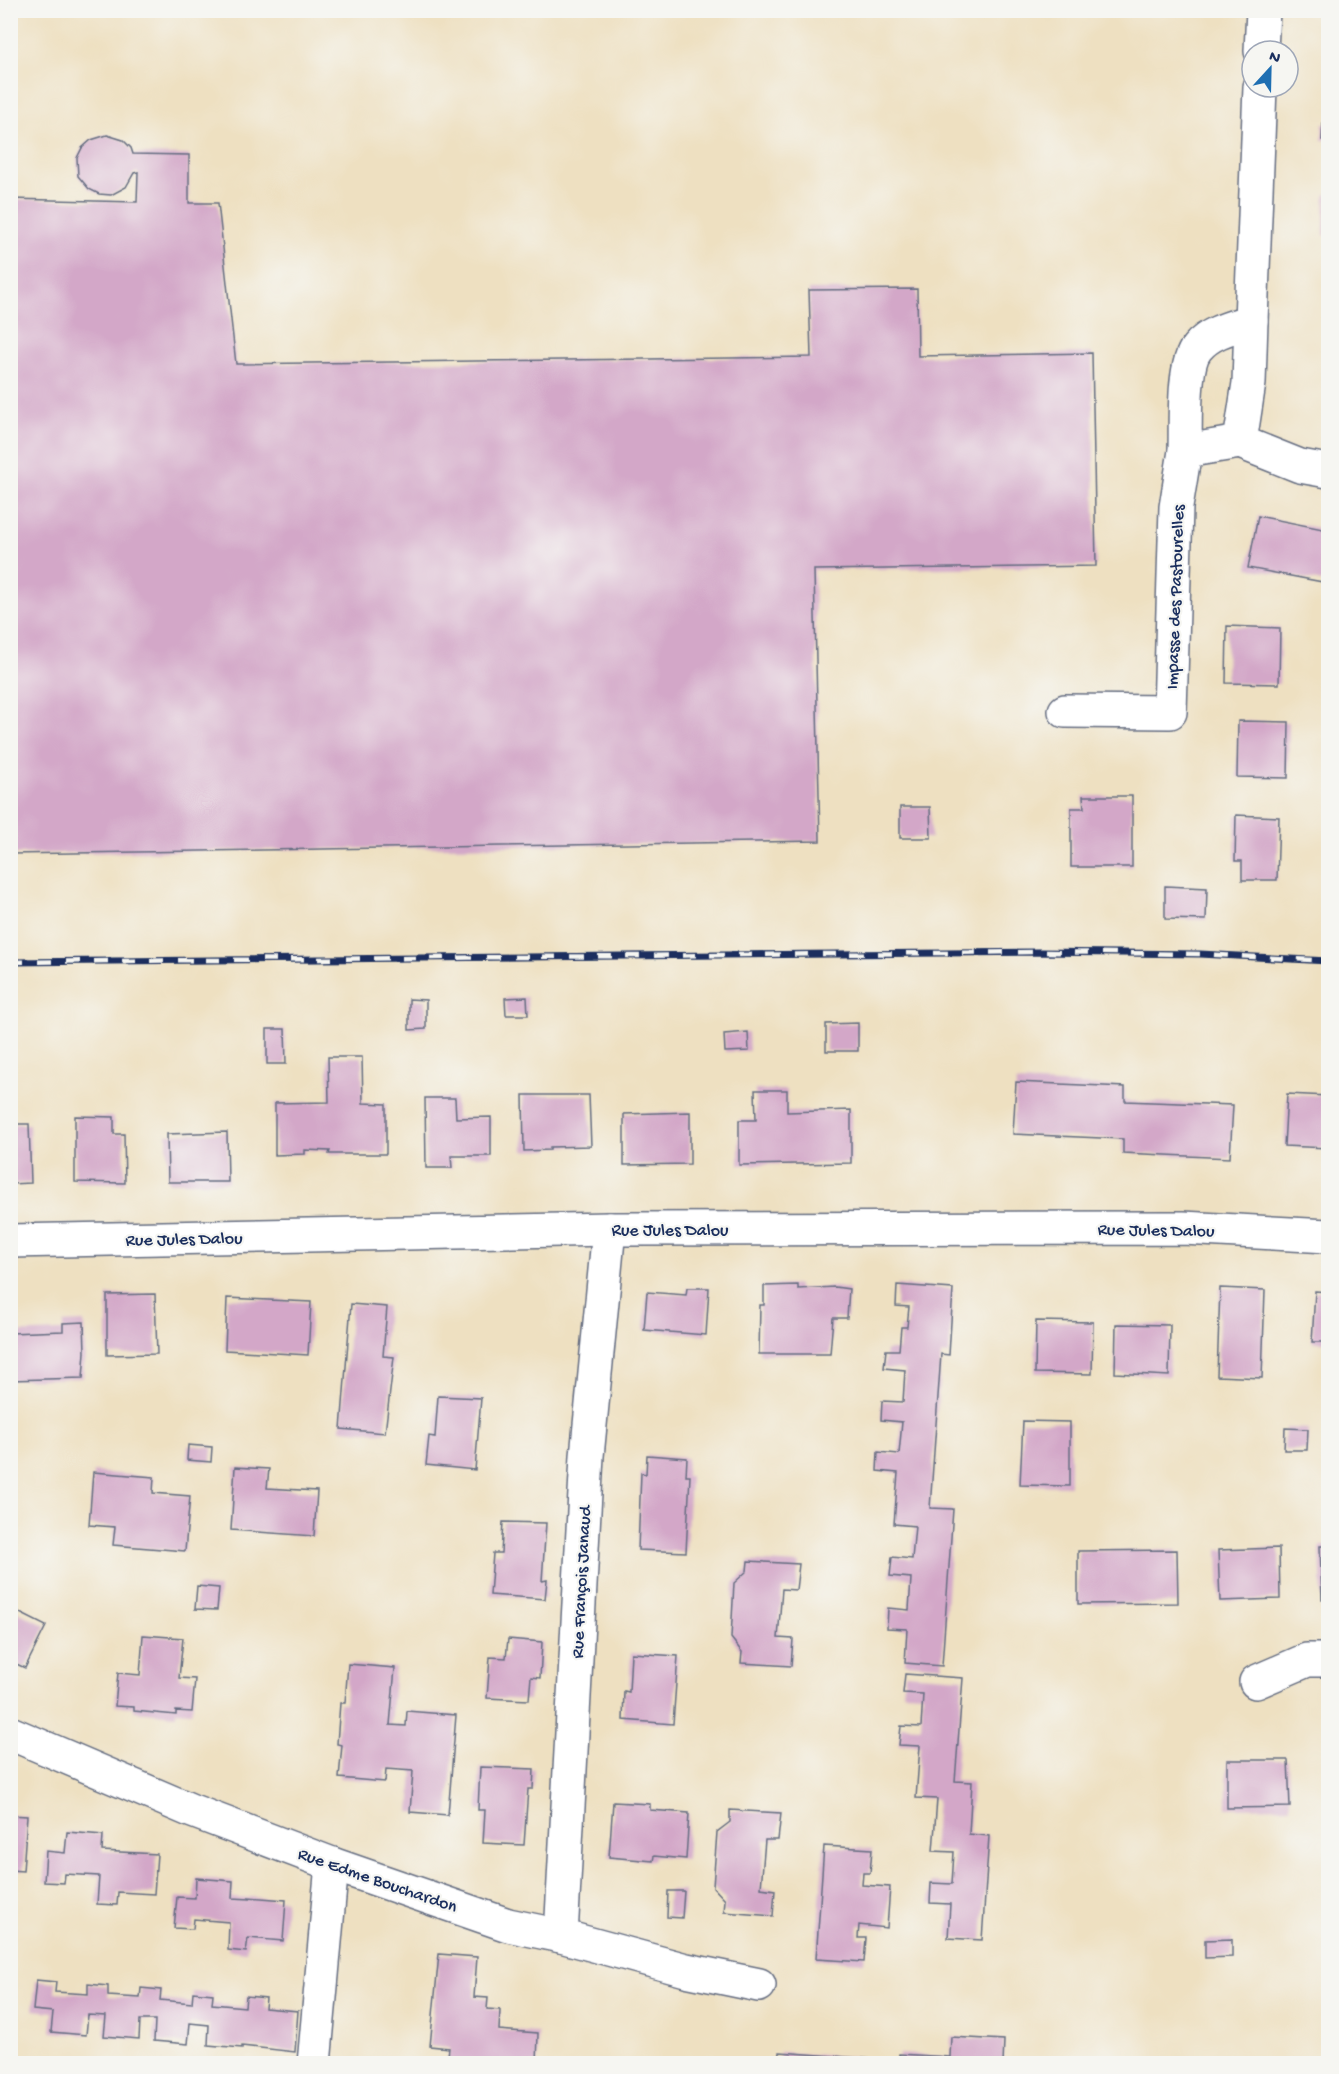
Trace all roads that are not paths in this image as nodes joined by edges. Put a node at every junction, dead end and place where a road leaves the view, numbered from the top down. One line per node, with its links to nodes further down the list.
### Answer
1 (1263, 10): 2 (street)
2 (1262, 39)
3 (1260, 99): 4 (street)
4 (1251, 321): 5 (street); 6 (street, Impasse des Pastourelles)
5 (1240, 442): 6 (street); 7 (street)
6 (1185, 451): 8 (street, Impasse des Pastourelles)
7 (1329, 471)
8 (1065, 711)
9 (609, 1229): 10 (street, Rue Jules Dalou); 11 (street, Rue Jules Dalou); 16 (street, Rue François Janaud)
10 (1329, 1236)
11 (10, 1241)
12 (1329, 1659): 13 (street)
13 (1256, 1682)
14 (10, 1733): 15 (street, Rue Edme Bouchardon)
15 (332, 1864): 16 (street, Rue Edme Bouchardon); 18 (street)
16 (561, 1936): 17 (street, Rue Edme Bouchardon)
17 (759, 1985)
18 (314, 2064)

